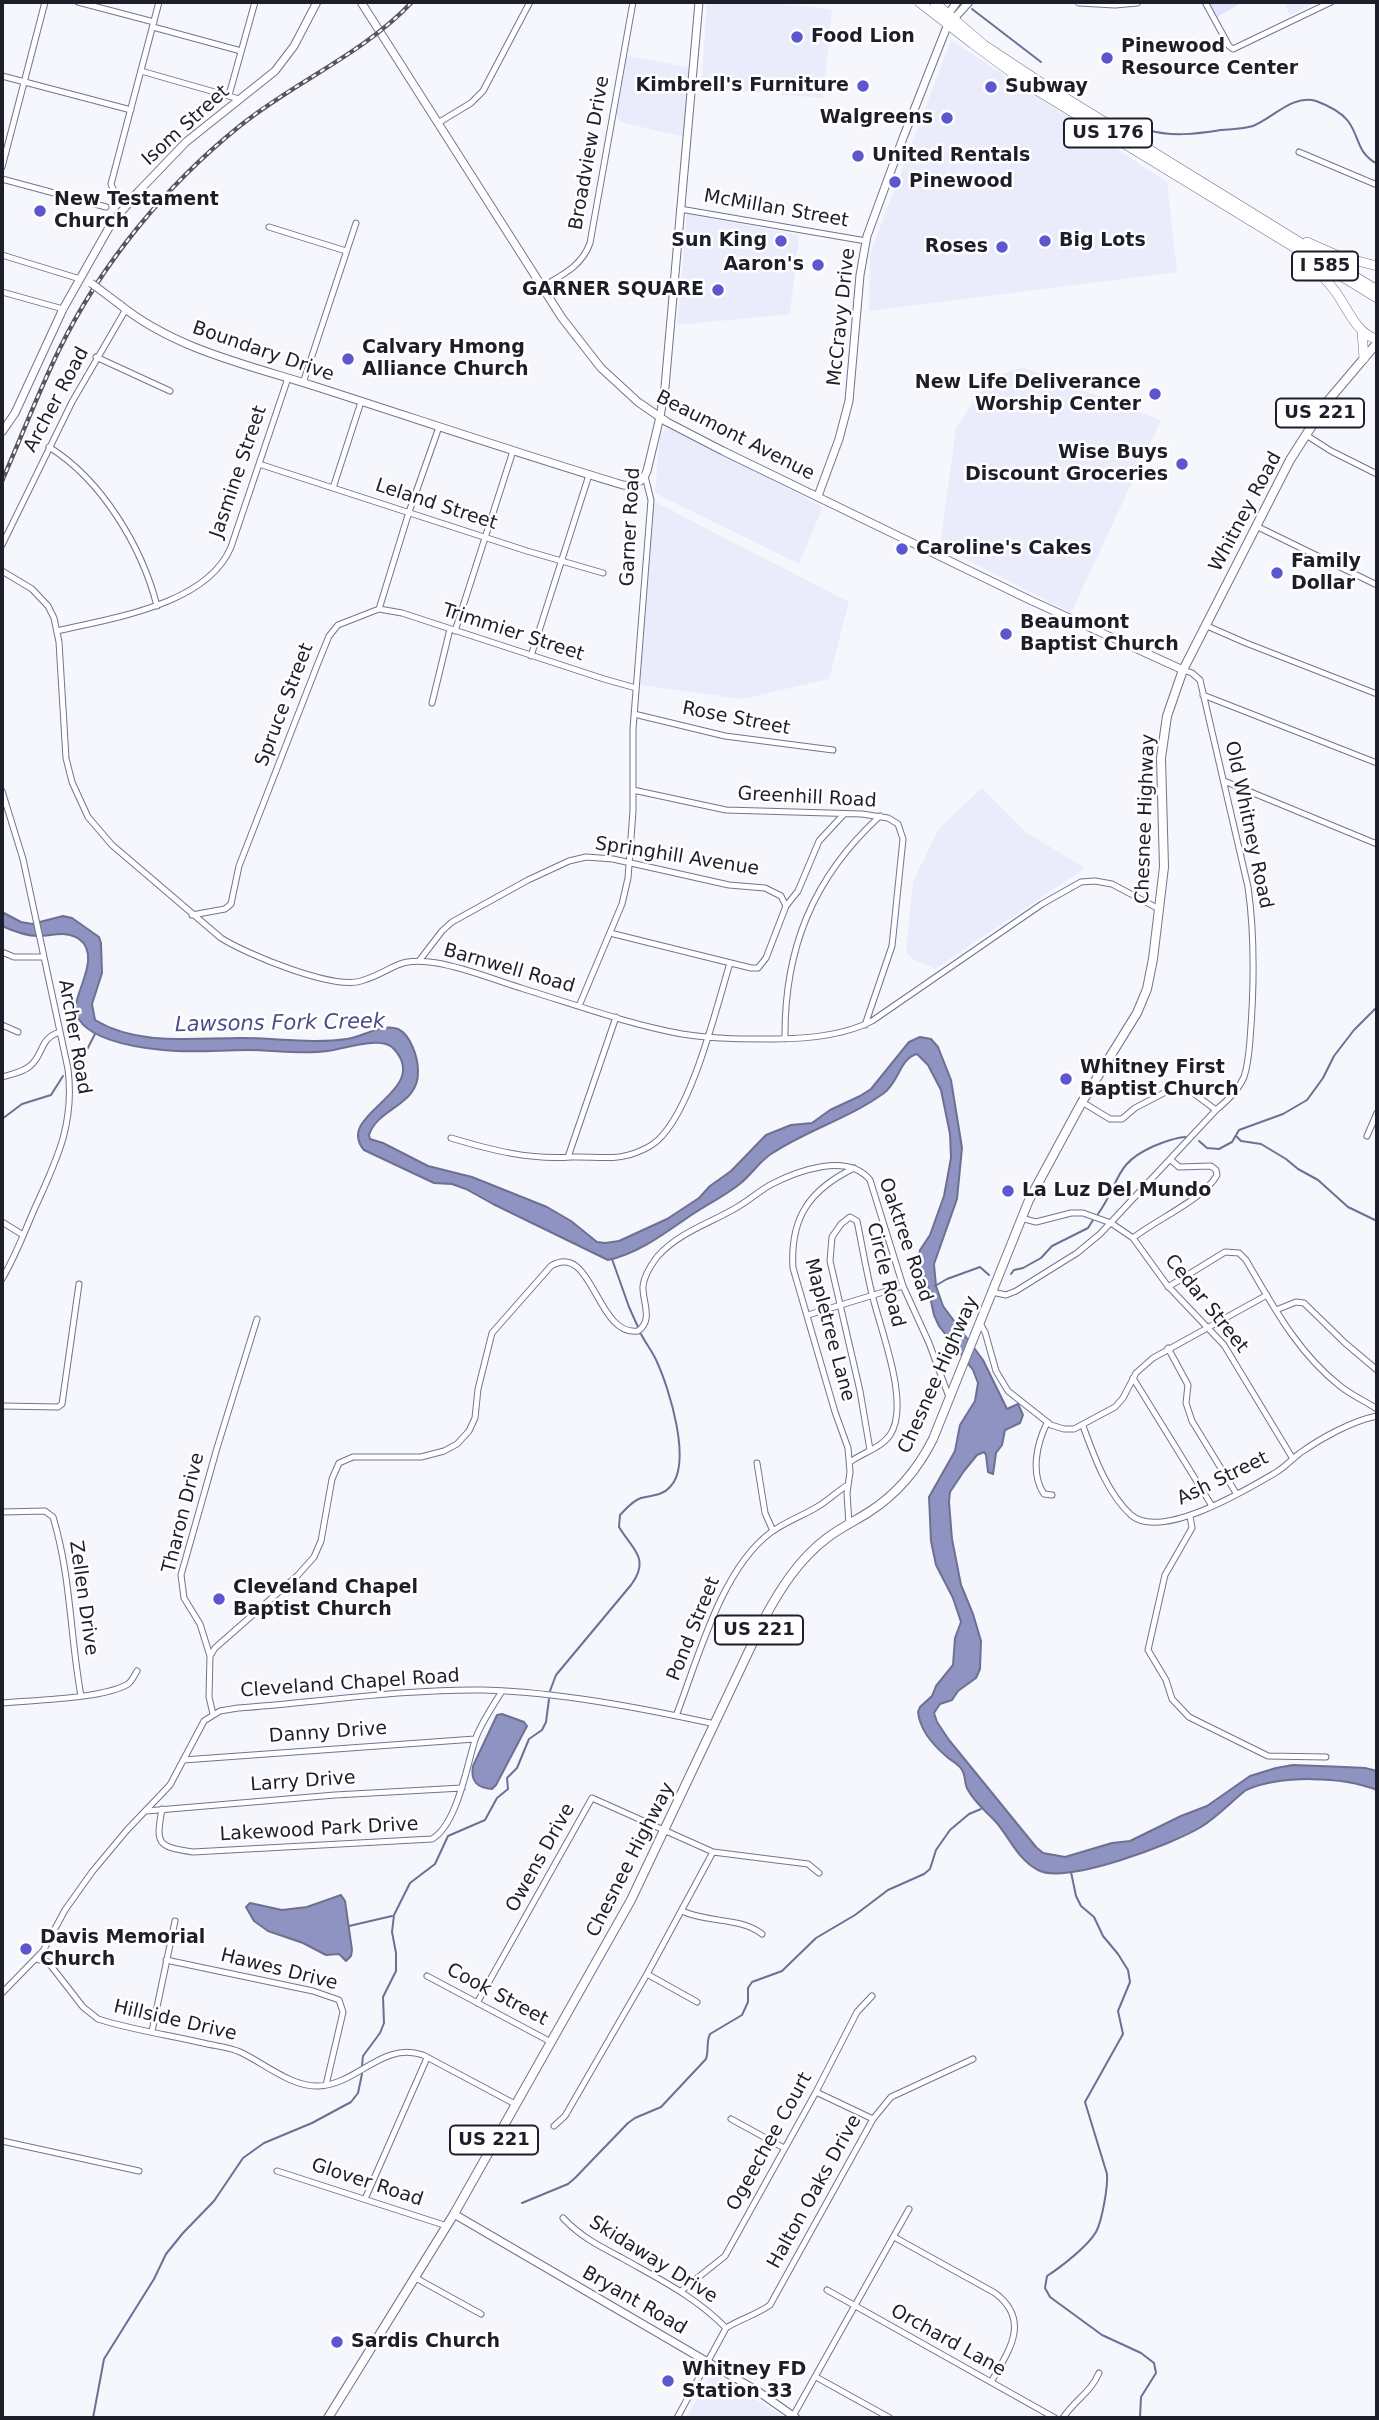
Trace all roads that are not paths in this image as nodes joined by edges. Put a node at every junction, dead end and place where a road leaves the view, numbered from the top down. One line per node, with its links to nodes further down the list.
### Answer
1 (45, 2): 26 (street)
2 (78, 2): 22 (street)
3 (159, 2): 22 (street)
4 (255, 2): 23 (street)
5 (317, 2): 28 (street, Isom Street)
6 (361, 2): 20 (street, Beaumont Avenue)
7 (372, 2): 20 (street)
8 (530, 2): 30 (street)
9 (633, 2): 46 (street, Broadview Drive)
10 (699, 2): 37 (street, Garner Road)
11 (919, 2): 21 (highway, US 176)
12 (934, 2): 21 (highway, US 176)
13 (957, 2): 21 (street)
14 (969, 2): 21 (street)
15 (1079, 2): 19 (street)
16 (1137, 2): 19 (street)
17 (1205, 2): 18 (street)
18 (1331, 2)
19 (1109, 3)
20 (367, 12): 30 (street, Beaumont Avenue)
21 (950, 20): 40 (highway, US 176); 41 (street, McCravy Drive)
22 (153, 24): 23 (street); 24 (street)
23 (242, 51): 27 (street)
24 (141, 71): 27 (street); 29 (street)
25 (2, 76): 26 (street)
26 (24, 82): 29 (street); 32 (street)
27 (229, 95): 28 (street)
28 (239, 99): 35 (street, Isom Street)
29 (131, 110): 35 (street)
30 (438, 123): 46 (street, Beaumont Avenue)
31 (1299, 152): 34 (street)
32 (2, 167)
33 (2, 179): 36 (street)
34 (1377, 185)
35 (127, 205): 45 (street, Isom Street)
36 (106, 207)
37 (680, 209): 41 (street, McMillan Street); 60 (street, Garner Road)
38 (355, 223): 42 (street)
39 (269, 227): 42 (street)
40 (1275, 231): 44 (highway); 47 (highway, I 585); 49 (highway, I 585); 52 (highway)
41 (866, 241): 71 (street, McCravy Drive)
42 (346, 251): 57 (street)
43 (2, 255): 45 (street)
44 (1377, 266)
45 (80, 279): 50 (street, Boundary Drive, bridge); 51 (street, Isom Street)
46 (542, 287): 60 (street, Beaumont Avenue)
47 (1377, 290)
48 (2, 292): 51 (street)
49 (1377, 298)
50 (123, 306): 54 (street, Archer Road); 56 (street, Boundary Drive)
51 (63, 309): 62 (street, Isom Street)
52 (1362, 332): 53 (highway); 55 (highway)
53 (1377, 341): 55 (main road, Whitney Road / US 221)
54 (96, 357): 58 (street); 64 (street, Archer Road)
55 (1364, 358): 63 (main road, Whitney Road / US 221)
56 (288, 378): 57 (street, Boundary Drive); 66 (street, Jasmine Street)
57 (303, 383): 59 (street, Boundary Drive)
58 (170, 391)
59 (361, 402): 61 (street, Boundary Drive); 70 (street)
60 (660, 417): 69 (street, Garner Road); 71 (street, Beaumont Avenue)
61 (439, 427): 65 (street, Boundary Drive); 72 (street)
62 (2, 432)
63 (1306, 435): 67 (street); 73 (main road, Whitney Road / US 221)
64 (49, 447): 75 (street, Archer Road); 80 (street)
65 (513, 451): 68 (street, Boundary Drive); 74 (street)
66 (259, 464): 70 (street, Leland Street); 80 (street, Jasmine Street)
67 (1377, 474)
68 (589, 475): 69 (street, Boundary Drive); 76 (street)
69 (645, 476): 87 (street, Garner Road)
70 (333, 488): 72 (street, Leland Street)
71 (818, 496): 86 (street, Beaumont Avenue)
72 (409, 512): 74 (street, Leland Street); 81 (street)
73 (1255, 526): 79 (street); 82 (main road, Whitney Road / US 221)
74 (486, 538): 76 (street, Leland Street); 83 (street)
75 (2, 545)
76 (562, 562): 78 (street, Leland Street); 85 (street)
77 (2, 570): 84 (street, Barnwell Road)
78 (603, 573)
79 (1377, 585)
80 (158, 606): 84 (street, Jasmine Street)
81 (379, 609): 83 (street, Trimmier Street); 103 (street, Spruce Street)
82 (1207, 626): 86 (main road, Whitney Road / US 221); 88 (street)
83 (452, 630): 85 (street, Trimmier Street); 90 (street)
84 (58, 631): 103 (street, Barnwell Road)
85 (531, 656): 87 (street, Trimmier Street)
86 (1183, 670): 89 (street, Old Whitney Road); 102 (main road, Chesnee Highway / US 221)
87 (636, 688): 91 (street, Garner Road)
88 (1377, 694)
89 (1203, 695): 93 (street); 94 (street, Old Whitney Road)
90 (432, 703)
91 (634, 713): 92 (street, Rose Street); 95 (street, Garner Road)
92 (833, 750)
93 (1377, 763)
94 (1224, 781): 99 (street); 119 (street, Old Whitney Road)
95 (633, 790): 97 (street, Greenhill Road); 100 (street, Garner Road)
96 (2, 791): 106 (street, Archer Road)
97 (844, 814): 98 (street, Greenhill Road); 101 (street)
98 (880, 816): 112 (street, Greenhill Road); 116 (street)
99 (1377, 844)
100 (630, 863): 101 (street, Springhill Avenue); 104 (street, Garner Road); 107 (street, Springhill Avenue)
101 (786, 906): 108 (street)
102 (1159, 909): 112 (street, Barnwell Road); 118 (main road, Chesnee Highway / US 221)
103 (192, 915): 107 (street, Barnwell Road)
104 (610, 933): 108 (street); 109 (street, Garner Road)
105 (2, 952): 106 (street)
106 (44, 957): 114 (street, Archer Road)
107 (419, 961): 109 (street, Barnwell Road)
108 (730, 963): 115 (street)
109 (579, 1006): 110 (street, Barnwell Road)
110 (616, 1017): 115 (street, Barnwell Road); 123 (street)
111 (2, 1025): 113 (street)
112 (865, 1025): 116 (street, Barnwell Road)
113 (18, 1032)
114 (60, 1032): 117 (street); 129 (street, Archer Road)
115 (707, 1037): 116 (street, Barnwell Road); 123 (street)
116 (785, 1039)
117 (2, 1077)
118 (1082, 1102): 119 (street); 126 (main road, Chesnee Highway / US 221)
119 (1216, 1110): 124 (street, Old Whitney Road)
120 (1377, 1113): 121 (street)
121 (1367, 1136)
122 (451, 1138): 123 (street)
123 (568, 1157)
124 (1171, 1160): 128 (street, Old Whitney Road); 130 (street)
125 (854, 1168): 133 (street, Oaktree Road); 140 (street, Mapletree Lane); 165 (street, Oaktree Road)
126 (1021, 1218): 128 (street, Cedar Street); 135 (main road, Chesnee Highway / US 221)
127 (2, 1222): 129 (street)
128 (1111, 1223): 130 (street, Cedar Street); 135 (street, Old Whitney Road)
129 (23, 1235): 131 (street, Archer Road)
130 (1133, 1238): 134 (street, Cedar Street)
131 (2, 1279)
132 (79, 1284): 148 (street)
133 (903, 1286): 137 (street); 147 (street, Oaktree Road)
134 (1168, 1287): 136 (street); 143 (street, Cedar Street)
135 (992, 1292): 142 (main road, Chesnee Highway / US 221)
136 (1267, 1295): 139 (street); 143 (street)
137 (872, 1296): 138 (street); 138 (street, Circle Road); 153 (street, Circle Road)
138 (839, 1306): 140 (street); 153 (street, Circle Road)
139 (1276, 1310): 145 (street); 149 (street)
140 (808, 1315): 155 (street, Mapletree Lane)
141 (257, 1319): 165 (street, Tharon Drive)
142 (981, 1325): 147 (main road, Chesnee Highway / US 221); 151 (street)
143 (1208, 1326): 144 (street); 154 (street, Cedar Street)
144 (1168, 1348): 146 (street); 158 (street)
145 (1377, 1370)
146 (1133, 1378): 152 (street); 160 (street)
147 (951, 1393): 163 (main road, Chesnee Highway / US 221)
148 (2, 1406)
149 (1377, 1409)
150 (1377, 1416): 154 (street, Ash Street)
151 (1047, 1423): 152 (street); 159 (street)
152 (1083, 1426): 162 (street, Ash Street)
153 (870, 1450): 155 (street, Circle Road)
154 (1293, 1459): 158 (street, Ash Street)
155 (850, 1462): 157 (street, Mapletree Lane)
156 (757, 1463): 164 (street)
157 (848, 1485): 163 (street, Mapletree Lane); 164 (street, Pond Street)
158 (1236, 1493): 160 (street, Ash Street)
159 (1052, 1495)
160 (1212, 1506): 162 (street, Ash Street)
161 (2, 1512): 168 (street, Zellen Drive)
162 (1190, 1516): 174 (street)
163 (849, 1525): 172 (main road, Chesnee Highway / US 221)
164 (773, 1531): 171 (street, Pond Street)
165 (210, 1656): 170 (street, Tharon Drive)
166 (137, 1671): 168 (street)
167 (502, 1691): 170 (street, Cleveland Chapel Road); 171 (street, Cleveland Chapel Road); 173 (street, Lakewood Park Drive)
168 (81, 1696): 169 (street)
169 (2, 1703)
170 (213, 1714): 175 (street)
171 (676, 1716): 172 (street, Cleveland Chapel Road)
172 (715, 1724): 179 (main road, Chesnee Highway / US 221)
173 (475, 1739): 175 (street, Danny Drive); 176 (street, Lakewood Park Drive)
174 (1326, 1757)
175 (183, 1760): 178 (street)
176 (462, 1788): 177 (street, Larry Drive); 177 (street, Lakewood Park Drive)
177 (162, 1809): 178 (street, Larry Drive)
178 (146, 1811): 185 (street)
179 (666, 1830): 180 (street); 192 (street, Owens Drive); 194 (main road, Chesnee Highway / US 221)
180 (713, 1852): 181 (street); 182 (street)
181 (819, 1873)
182 (682, 1911): 184 (street); 187 (street)
183 (175, 1921): 186 (street)
184 (762, 1934)
185 (36, 1959): 189 (street); 193 (street, Hillside Drive)
186 (166, 1960): 193 (street); 197 (street, Hawes Drive)
187 (647, 1974): 191 (street); 202 (street)
188 (428, 1976): 192 (street, Cook Street)
189 (2, 1993)
190 (872, 1996): 198 (street, Ogeechee Court)
191 (697, 2002)
192 (477, 2003): 194 (street, Cook Street)
193 (152, 2031): 197 (street, Hillside Drive)
194 (551, 2042): 199 (main road, Chesnee Highway / US 221)
195 (427, 2058): 197 (street); 199 (street); 207 (street)
196 (972, 2059): 201 (street, Halton Oaks Drive)
197 (326, 2085)
198 (816, 2092): 201 (street); 204 (street, Ogeechee Court)
199 (515, 2104): 209 (main road, Chesnee Highway / US 221)
200 (731, 2119): 204 (street)
201 (873, 2119): 218 (street, Halton Oaks Drive)
202 (554, 2126)
203 (2, 2141): 205 (street)
204 (784, 2148): 215 (street, Ogeechee Court)
205 (139, 2171)
206 (277, 2171): 207 (street, Glover Road)
207 (365, 2199): 211 (street, Glover Road)
208 (909, 2209): 212 (street)
209 (454, 2214): 211 (main road, Chesnee Highway / US 221); 219 (street, Bryant Road)
210 (564, 2218): 215 (street, Skidaway Drive)
211 (447, 2226): 213 (main road, Chesnee Highway / US 221)
212 (894, 2236): 216 (street); 222 (street)
213 (414, 2277): 217 (street); 224 (main road, Chesnee Highway / US 221)
214 (827, 2290): 216 (street, Orchard Lane)
215 (681, 2291): 218 (street, Skidaway Drive)
216 (855, 2306): 221 (street); 222 (street, Orchard Lane)
217 (481, 2314)
218 (726, 2328): 219 (street)
219 (708, 2362): 223 (street, Bryant Road); 225 (street)
220 (1099, 2373): 228 (street)
221 (816, 2377): 223 (street); 226 (street)
222 (992, 2382): 227 (street, Orchard Lane)
223 (795, 2417)
224 (328, 2418)
225 (677, 2418)
226 (891, 2418)
227 (1055, 2418)
228 (1063, 2418)

